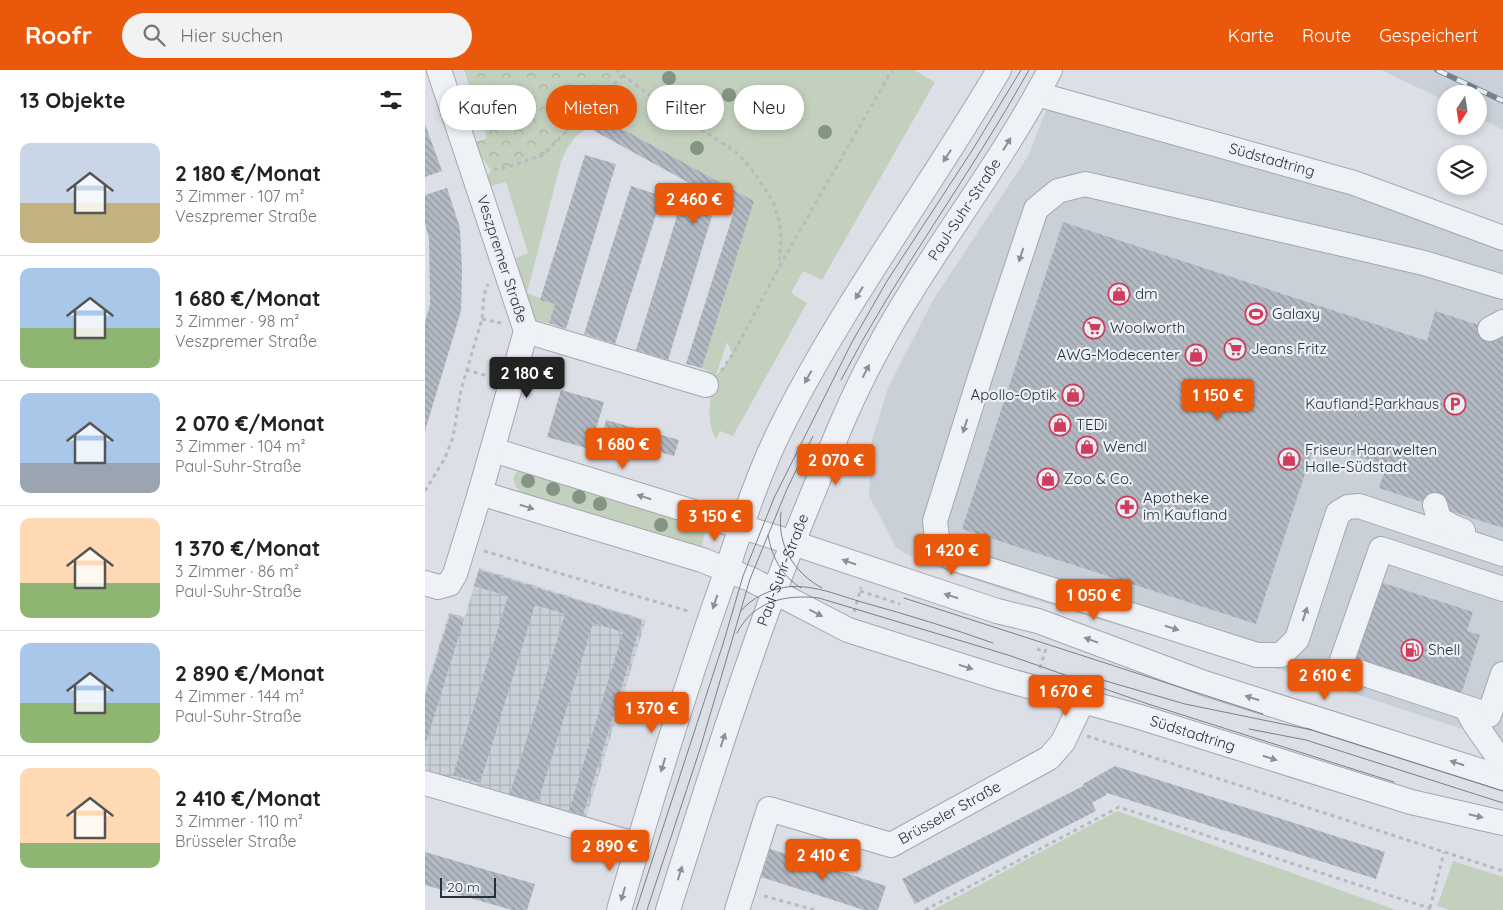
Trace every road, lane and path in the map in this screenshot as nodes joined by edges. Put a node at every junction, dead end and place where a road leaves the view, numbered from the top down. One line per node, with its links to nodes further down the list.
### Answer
1 (439, 70): 8 (street, Veszpremer Straße)
2 (616, 70): 6 (path)
3 (892, 70): 10 (path)
4 (999, 70): 22 (street, one-way to 22)
5 (1050, 70): 7 (street, Paul-Suhr-Straße)
6 (623, 75): 8 (path); 10 (path)
7 (1037, 94): 9 (street, Südstadtring); 23 (street, Paul-Suhr-Straße, one-way to 7)
8 (474, 174): 14 (street, Veszpremer Straße)
9 (1503, 238)
10 (778, 268): 17 (path)
11 (493, 278): 13 (path)
12 (1503, 287): 26 (street, one-way to 26)
13 (482, 319): 14 (path); 15 (path)
14 (518, 328): 16 (street, Veszpremer Straße); 17 (street)
15 (466, 370): 16 (path); 19 (path)
16 (511, 383): 18 (street, Veszpremer Straße)
17 (706, 385)
18 (493, 450): 20 (street, Veszpremer Straße); 22 (street, one-way to 18)
19 (425, 491)
20 (480, 493): 25 (street, Veszpremer Straße); 27 (street, one-way to 27)
21 (1435, 506): 24 (street)
22 (741, 527): 23 (street); 27 (street)
23 (792, 543): 28 (street, one-way to 23); 31 (street, Paul-Suhr-Straße)
24 (1503, 543)
25 (464, 545): 29 (street, Veszpremer Straße); 33 (path)
26 (1503, 554)
27 (727, 569): 31 (street, Südstadtring); 44 (street, one-way to 44)
28 (863, 580): 32 (path); 34 (path); 41 (street, one-way to 28)
29 (425, 583)
30 (1503, 589): 39 (street)
31 (773, 590): 34 (street, Südstadtring, one-way to 34); 49 (street, Paul-Suhr-Straße, one-way to 31)
32 (900, 604)
33 (691, 612)
34 (848, 630): 38 (street, Südstadtring, one-way to 38)
35 (1037, 649): 36 (path)
36 (1045, 652)
37 (1503, 674): 39 (street)
38 (1082, 702): 43 (street, Südstadtring, one-way to 43); 46 (street, Brüsseler Straße)
39 (1467, 708): 40 (street)
40 (1503, 764)
41 (1503, 778)
42 (425, 783): 44 (street)
43 (1503, 823)
44 (638, 845): 48 (street, one-way to 48)
45 (1444, 852): 47 (path)
46 (741, 900): 50 (path)
47 (1430, 908): 51 (path); 52 (path)
48 (619, 910)
49 (668, 910)
50 (815, 910)
51 (925, 910)
52 (1435, 910)

